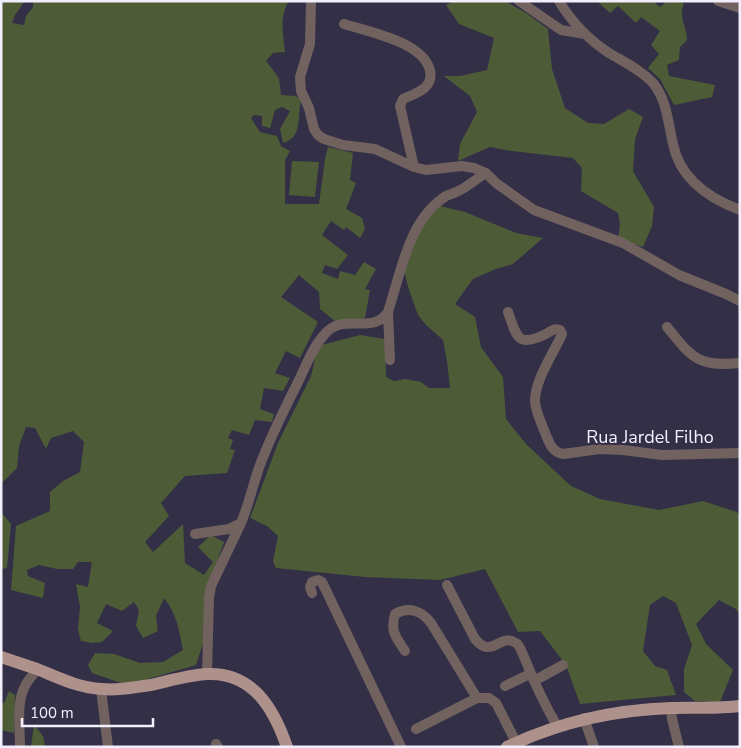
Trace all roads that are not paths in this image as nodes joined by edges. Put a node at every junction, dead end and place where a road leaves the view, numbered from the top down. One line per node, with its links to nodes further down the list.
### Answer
1 (311, 1): 8 (street)
2 (519, 1): 7 (street)
3 (559, 1): 7 (street)
4 (718, 1): 5 (street)
5 (740, 8)
6 (344, 24): 8 (street)
7 (585, 34): 10 (street)
8 (414, 167): 9 (street)
9 (486, 173): 11 (street); 12 (street)
10 (740, 210)
11 (740, 301)
12 (388, 312): 15 (street); 18 (street)
13 (508, 312): 17 (street, Rua Jardel Filho)
14 (666, 328): 16 (street)
15 (390, 360)
16 (740, 363)
17 (740, 453)
18 (241, 523): 19 (street); 26 (street)
19 (195, 534)
20 (448, 585): 27 (street)
21 (312, 593): 40 (street)
22 (405, 651): 30 (street)
23 (1, 657): 25 (main road)
24 (563, 665): 27 (street)
25 (37, 669): 29 (main road); 37 (street)
26 (207, 674): 29 (main road); 39 (main road)
27 (532, 677): 28 (street); 34 (street)
28 (505, 686)
29 (101, 689): 38 (street)
30 (477, 698): 35 (street); 36 (street)
31 (740, 706): 32 (main road)
32 (671, 708): 33 (main road); 42 (street)
33 (584, 718): 34 (main road); 41 (street)
34 (557, 726): 36 (main road)
35 (416, 729)
36 (512, 745)
37 (20, 747)
38 (108, 747)
39 (287, 747)
40 (401, 747)
41 (594, 747)
42 (679, 747)

